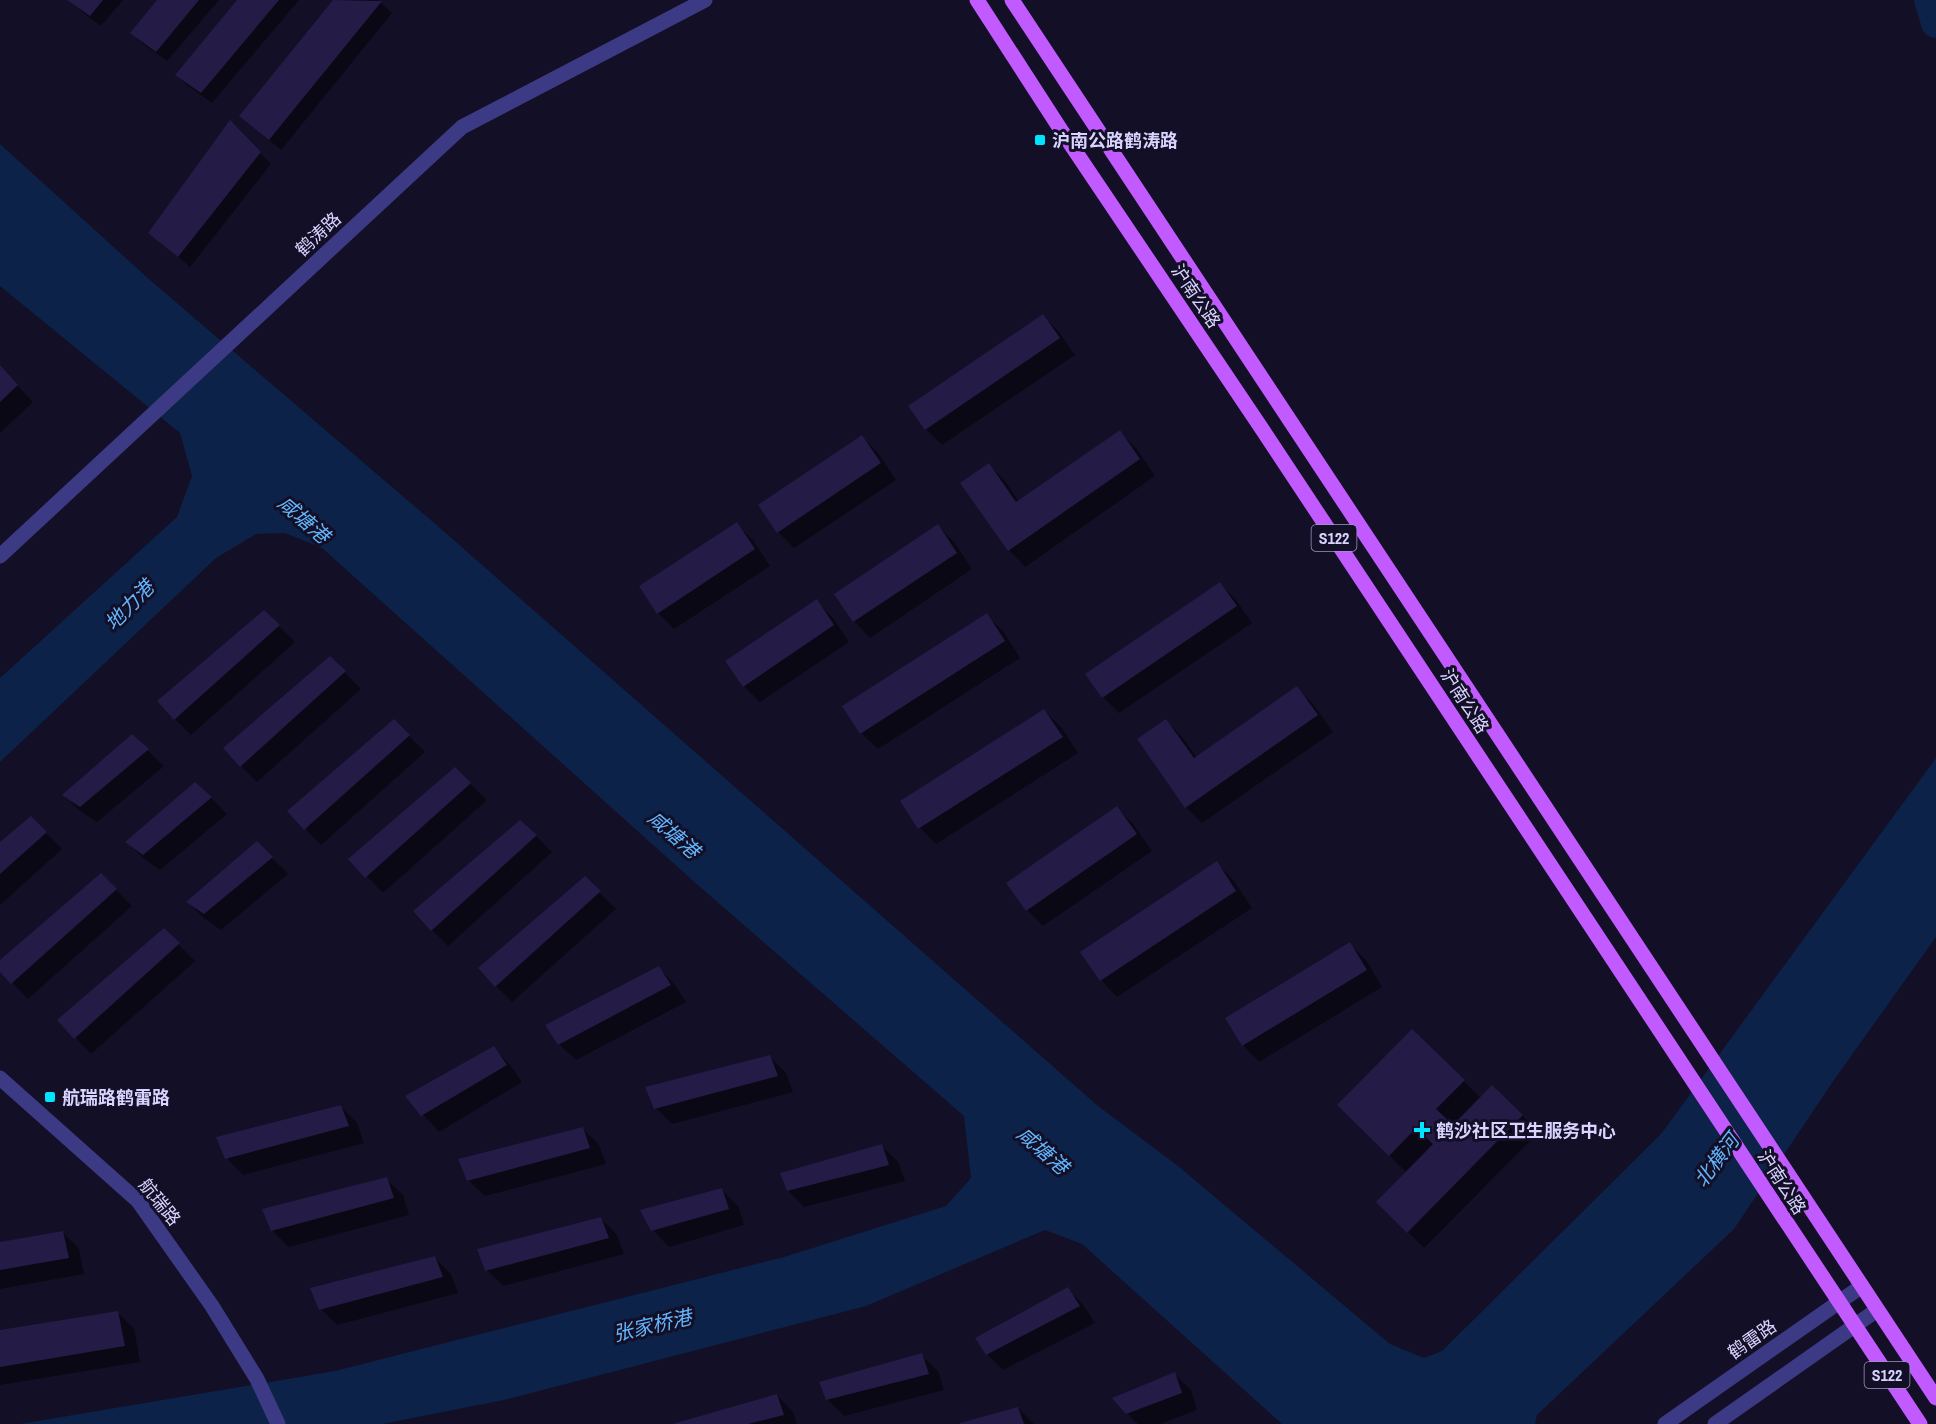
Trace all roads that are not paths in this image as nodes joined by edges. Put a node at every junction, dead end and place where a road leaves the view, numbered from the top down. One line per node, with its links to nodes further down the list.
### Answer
1 (705, 0): 4 (street, 鹤涛路)
2 (977, 0): 7 (main road, 沪南公路 / S122)
3 (1012, 0): 6 (main road, 沪南公路 / S122)
4 (0, 556)
5 (0, 1078): 11 (street, 航瑞路)
6 (1862, 1286): 7 (street, 鹤雷路); 8 (main road, 沪南公路 / S122)
7 (1839, 1302): 9 (main road, 沪南公路 / S122); 12 (street, 鹤雷路)
8 (1877, 1310): 9 (street); 10 (main road, 沪南公路 / S122)
9 (1854, 1326): 13 (street); 14 (main road, 沪南公路 / S122)
10 (1936, 1398)
11 (278, 1424)
12 (1665, 1424)
13 (1714, 1424)
14 (1920, 1424)

